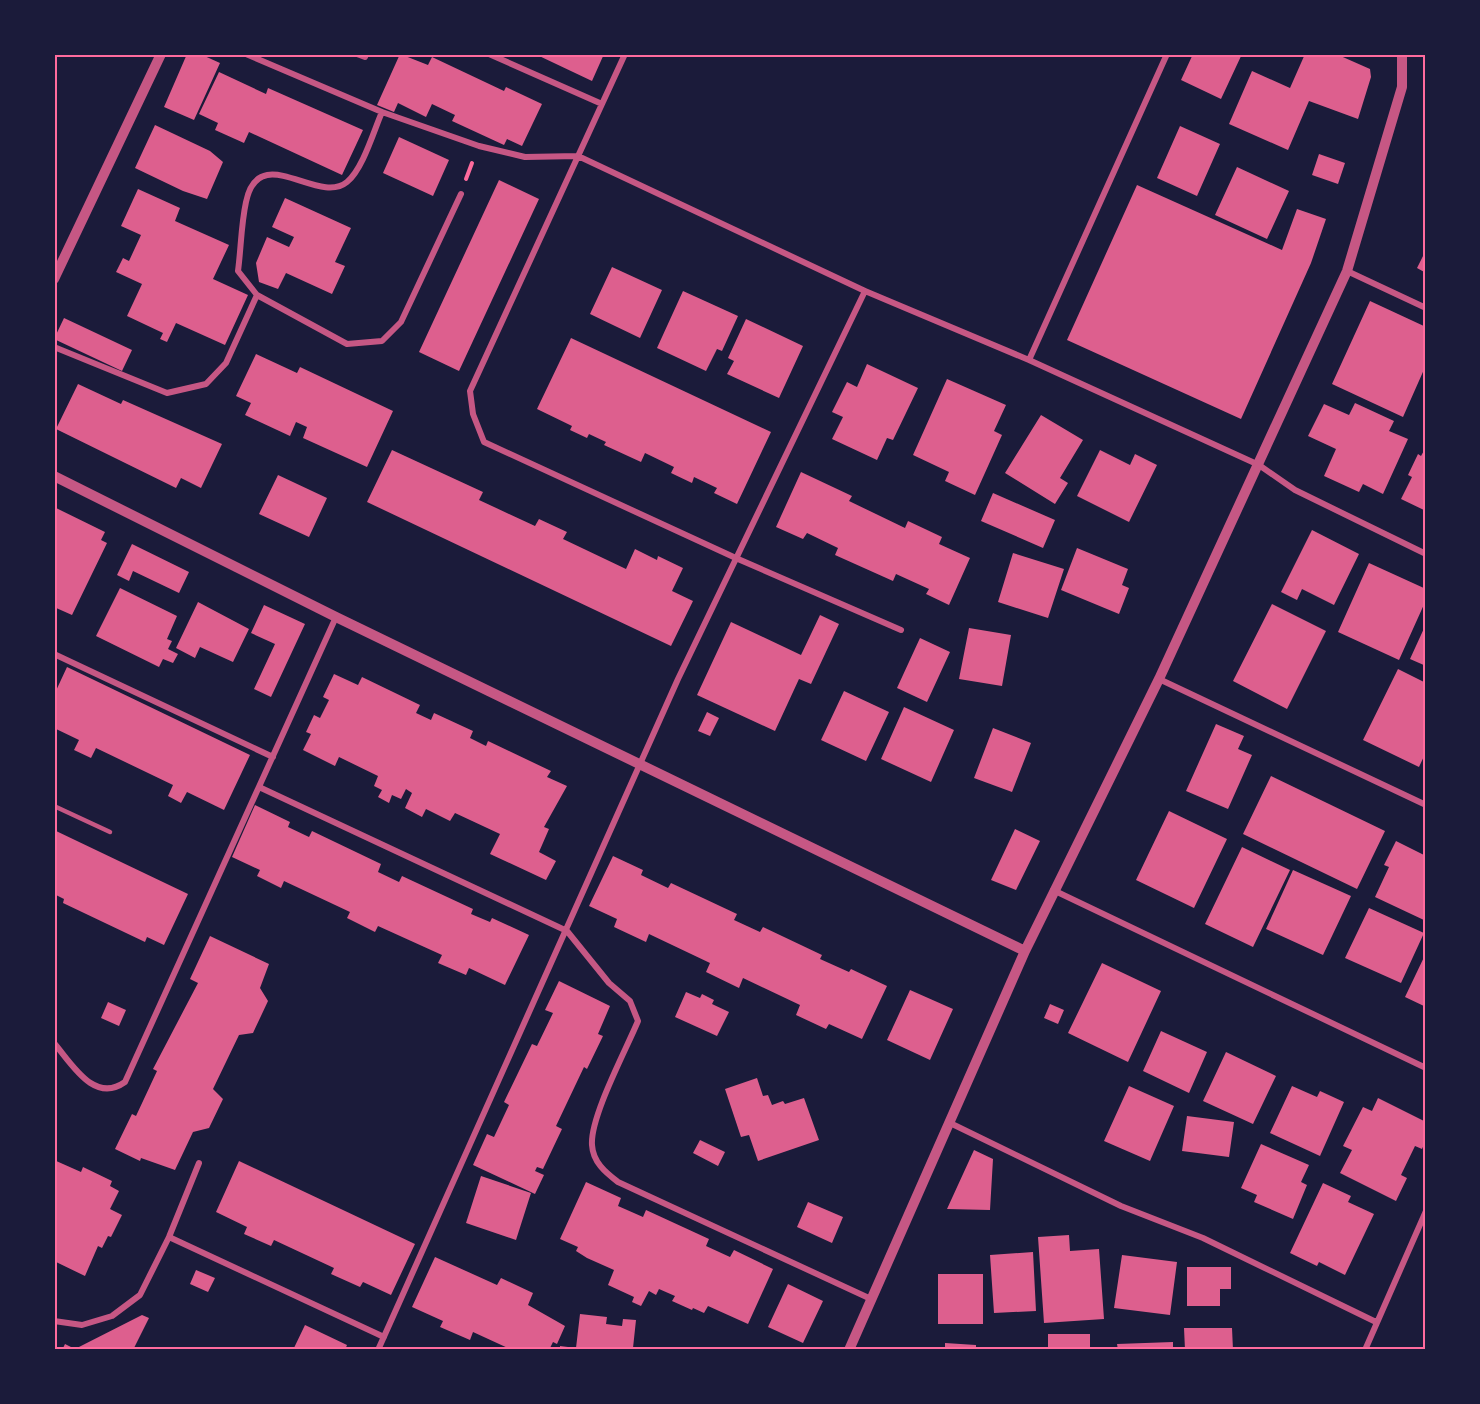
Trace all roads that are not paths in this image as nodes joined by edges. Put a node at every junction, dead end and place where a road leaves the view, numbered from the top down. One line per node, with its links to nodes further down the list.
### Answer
1 (161, 54): 16 (street)
2 (246, 54): 10 (street)
3 (272, 54): 10 (street)
4 (357, 54): 5 (street)
5 (366, 54)
6 (489, 54): 11 (street)
7 (626, 54): 11 (street)
8 (1167, 54): 21 (street)
9 (1402, 54): 15 (street)
10 (267, 62): 12 (street)
11 (602, 104): 13 (street)
12 (382, 112): 13 (street); 18 (street)
13 (578, 156): 17 (street); 25 (street)
14 (461, 194): 18 (street)
15 (1347, 271): 19 (street); 22 (street)
16 (54, 279)
17 (865, 291): 21 (street); 25 (street)
18 (257, 295): 20 (street)
19 (1426, 308)
20 (54, 346)
21 (1029, 360): 22 (street)
22 (1259, 465): 24 (street); 29 (street)
23 (54, 476): 26 (street)
24 (1426, 555)
25 (738, 559): 27 (street); 31 (street)
26 (336, 617): 30 (street); 31 (street)
27 (901, 630)
28 (54, 654): 30 (street)
29 (1159, 679): 33 (street); 36 (street)
30 (273, 756): 32 (street)
31 (640, 763): 37 (street); 38 (street)
32 (259, 787): 37 (street); 39 (street)
33 (1426, 805)
34 (54, 806): 35 (lane)
35 (110, 832)
36 (1053, 890): 38 (street); 40 (street)
37 (567, 931): 45 (street); 48 (street)
38 (1025, 951): 41 (street)
39 (54, 1043)
40 (1426, 1068)
41 (948, 1122): 45 (street); 47 (street)
42 (199, 1163): 44 (street)
43 (1426, 1211): 47 (street)
44 (169, 1237): 46 (street); 48 (street)
45 (871, 1299): 50 (street)
46 (54, 1321)
47 (1376, 1322): 51 (street)
48 (384, 1337): 49 (street)
49 (378, 1350)
50 (849, 1350)
51 (1365, 1350)

